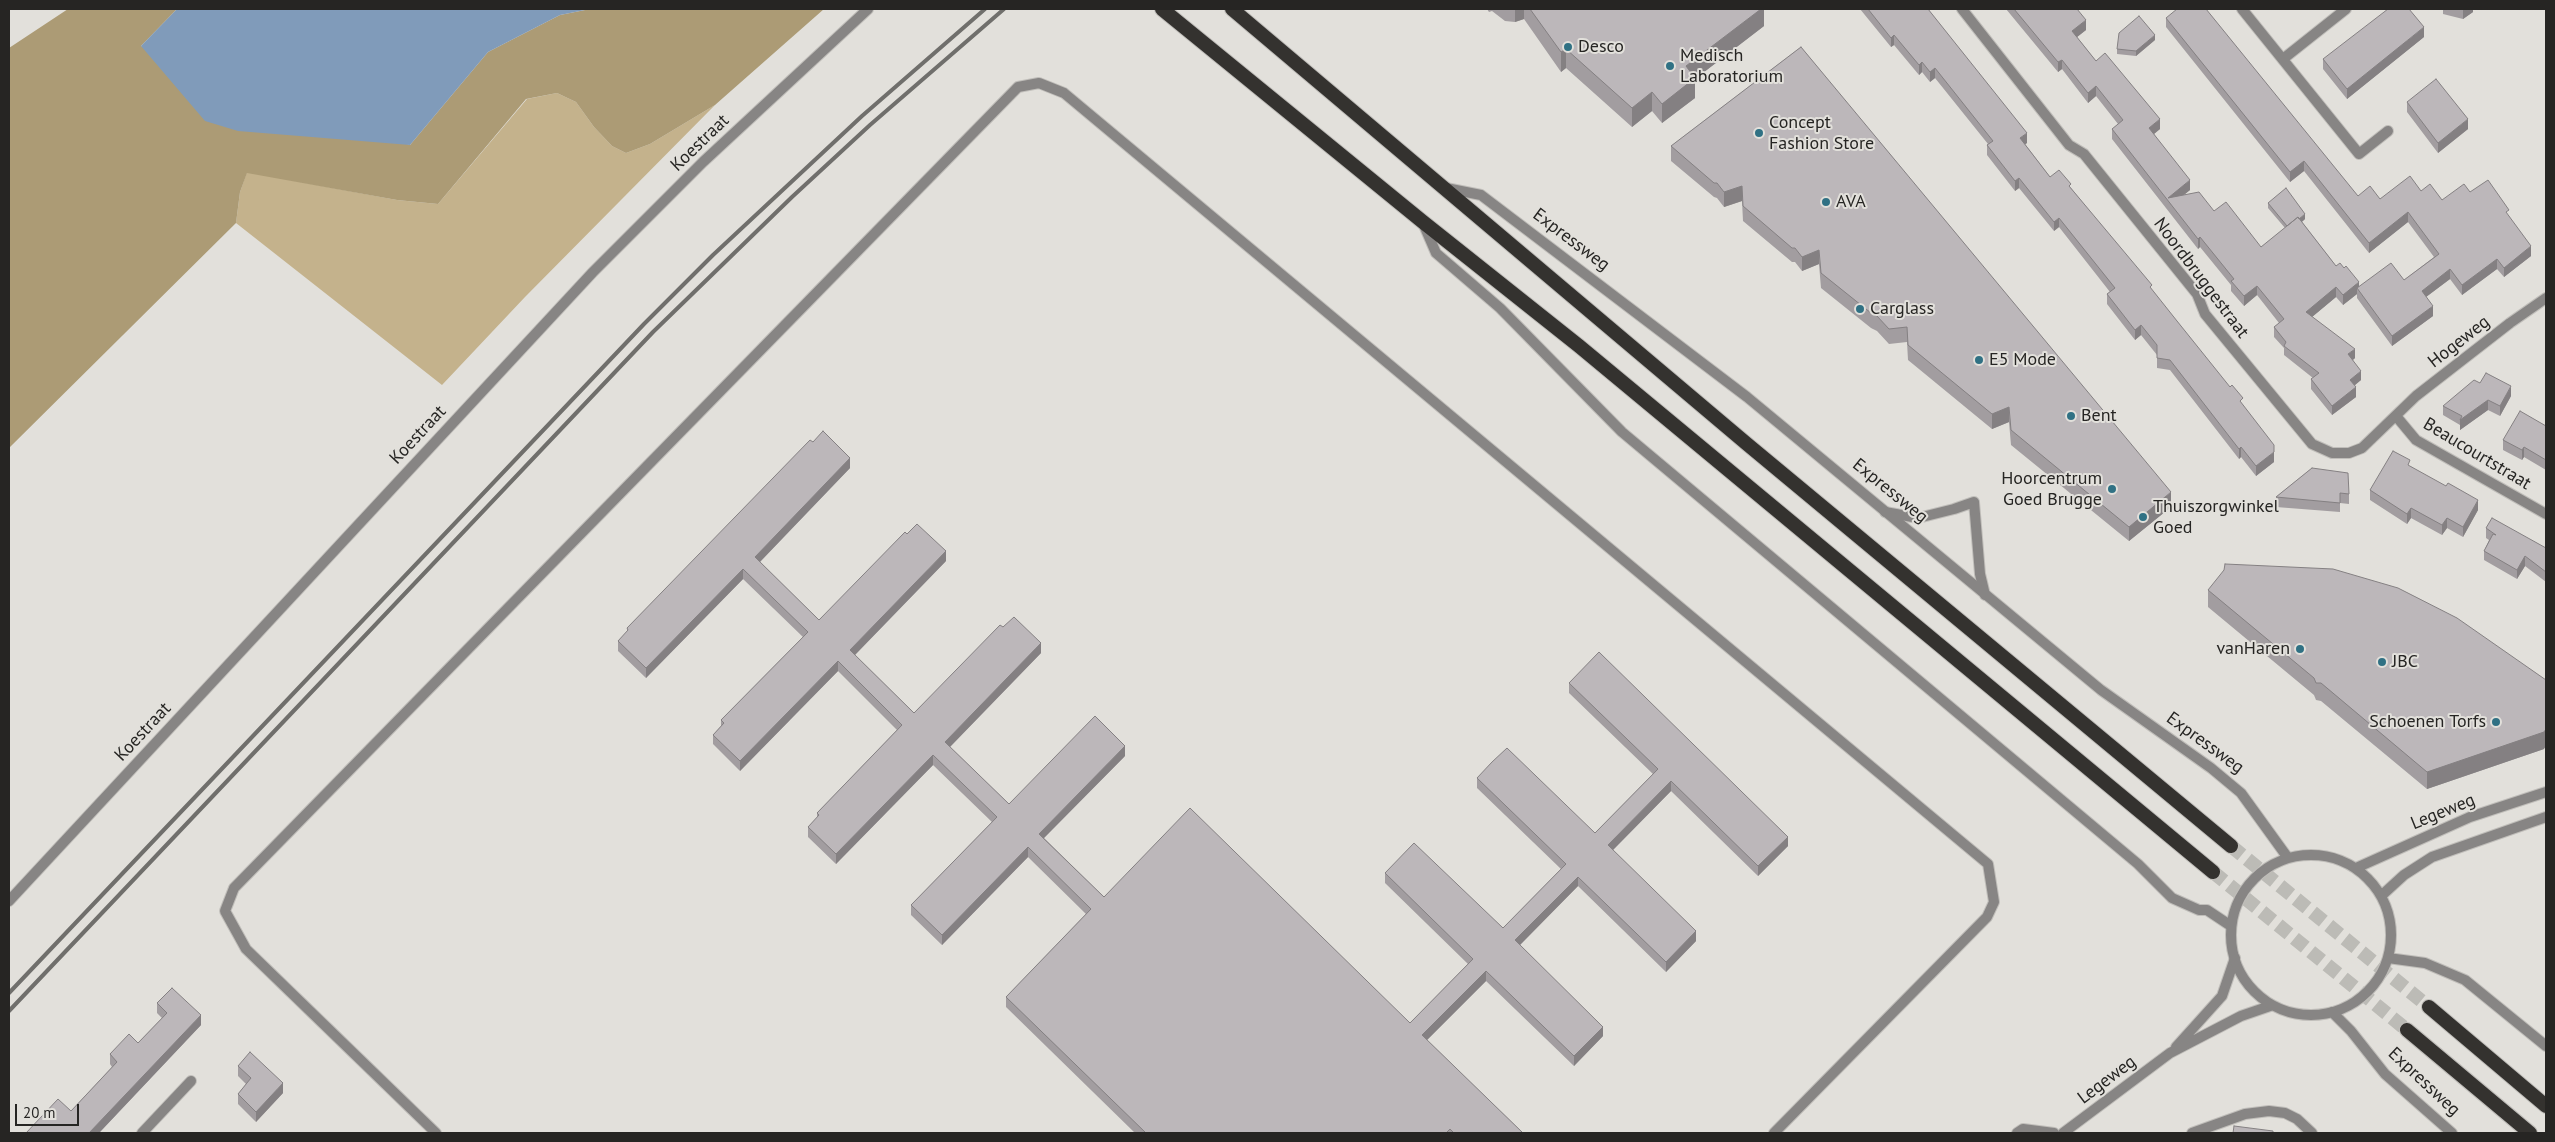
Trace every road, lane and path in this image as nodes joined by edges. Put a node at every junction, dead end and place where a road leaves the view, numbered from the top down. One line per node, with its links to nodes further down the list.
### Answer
1 (868, 9): 23 (street, Koestraat)
2 (1162, 9): 10 (highway)
3 (1232, 9): 9 (highway, Expressweg)
4 (1962, 9): 12 (street, Noordbruggestraat)
5 (2242, 9): 7 (street)
6 (2346, 9): 7 (street)
7 (2283, 59): 8 (street)
8 (2388, 131)
9 (1442, 187): 13 (street, Expressweg); 18 (highway, Expressweg)
10 (1423, 222): 21 (highway); 24 (street)
11 (2546, 298): 12 (street, Hogeweg)
12 (2396, 416): 14 (street, Beaucourtstraat)
13 (1885, 512): 15 (street, Expressweg); 15 (street)
14 (2546, 514)
15 (1985, 595): 19 (street, Expressweg)
16 (2546, 792): 20 (street, Legeweg)
17 (2546, 817): 22 (street)
18 (2231, 846)
19 (2288, 858): 20 (street); 24 (street)
20 (2356, 868): 22 (street)
21 (2214, 872)
22 (2381, 896): 26 (street)
23 (9, 901)
24 (2231, 926): 25 (street)
25 (2235, 958): 27 (street); 32 (street, Legeweg)
26 (2388, 958): 29 (street); 31 (street)
27 (2270, 1006): 29 (street); 32 (street, Legeweg)
28 (2429, 1008): 34 (highway)
29 (2332, 1012): 43 (street, Expressweg)
30 (2407, 1030): 44 (highway, Expressweg)
31 (2546, 1046)
32 (2170, 1054): 40 (street, Legeweg)
33 (191, 1081): 35 (street)
34 (2546, 1106)
35 (142, 1133)
36 (436, 1133): 37 (street)
37 (1774, 1133)
38 (2017, 1133): 39 (street)
39 (2054, 1133)
40 (2063, 1133)
41 (2192, 1133): 42 (street)
42 (2312, 1133)
43 (2452, 1133)
44 (2530, 1133)

